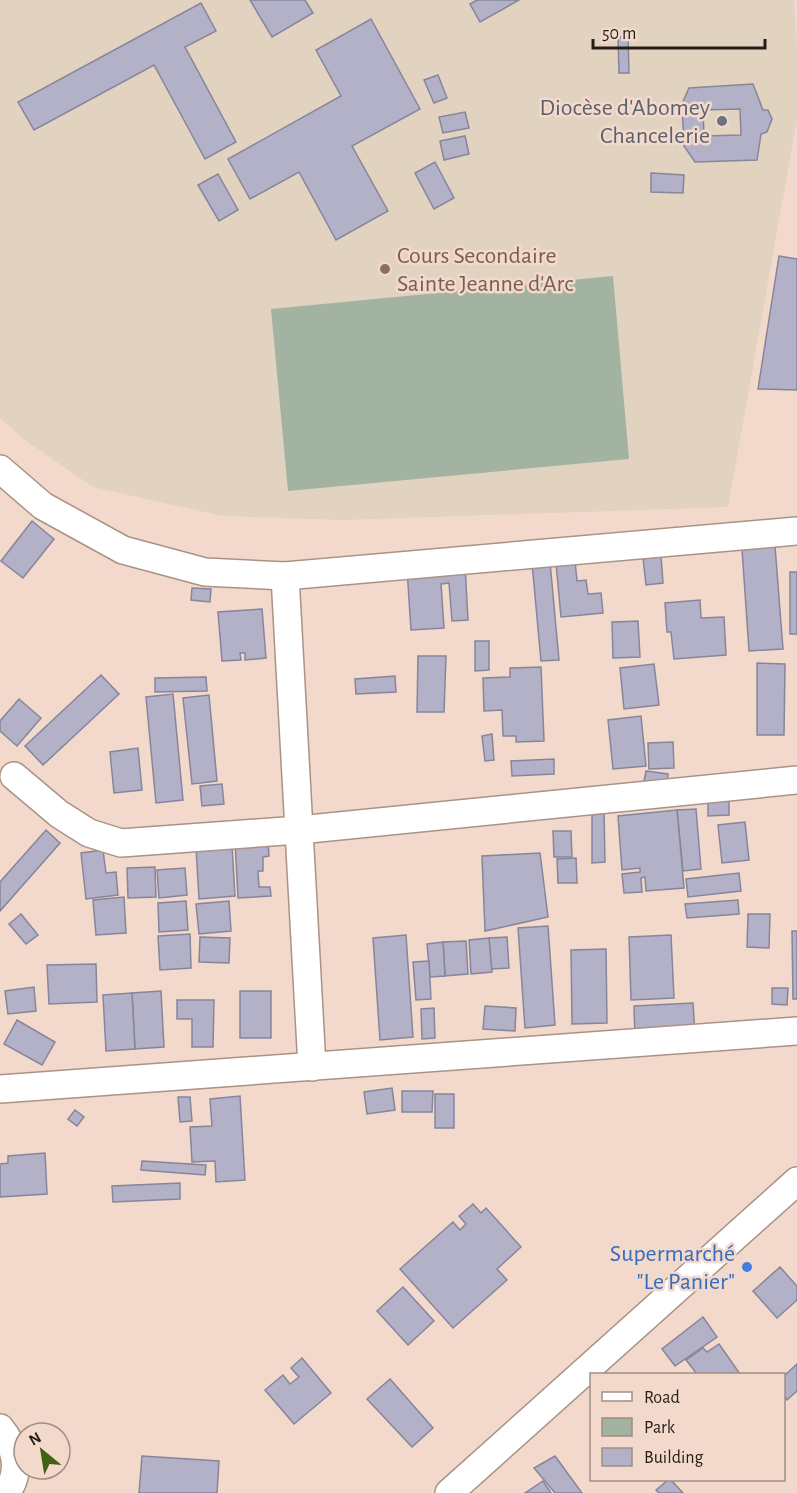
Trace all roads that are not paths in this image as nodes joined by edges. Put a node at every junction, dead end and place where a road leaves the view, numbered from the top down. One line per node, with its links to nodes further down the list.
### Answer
1 (0, 469): 3 (street)
2 (797, 531): 3 (street)
3 (285, 576): 6 (street)
4 (14, 776): 6 (street)
5 (797, 780): 6 (street)
6 (299, 830): 8 (street)
7 (797, 1031): 8 (street)
8 (312, 1067): 9 (street)
9 (0, 1089)
10 (797, 1181): 13 (street)
11 (0, 1428): 12 (street)
12 (6, 1493)
13 (449, 1493)

